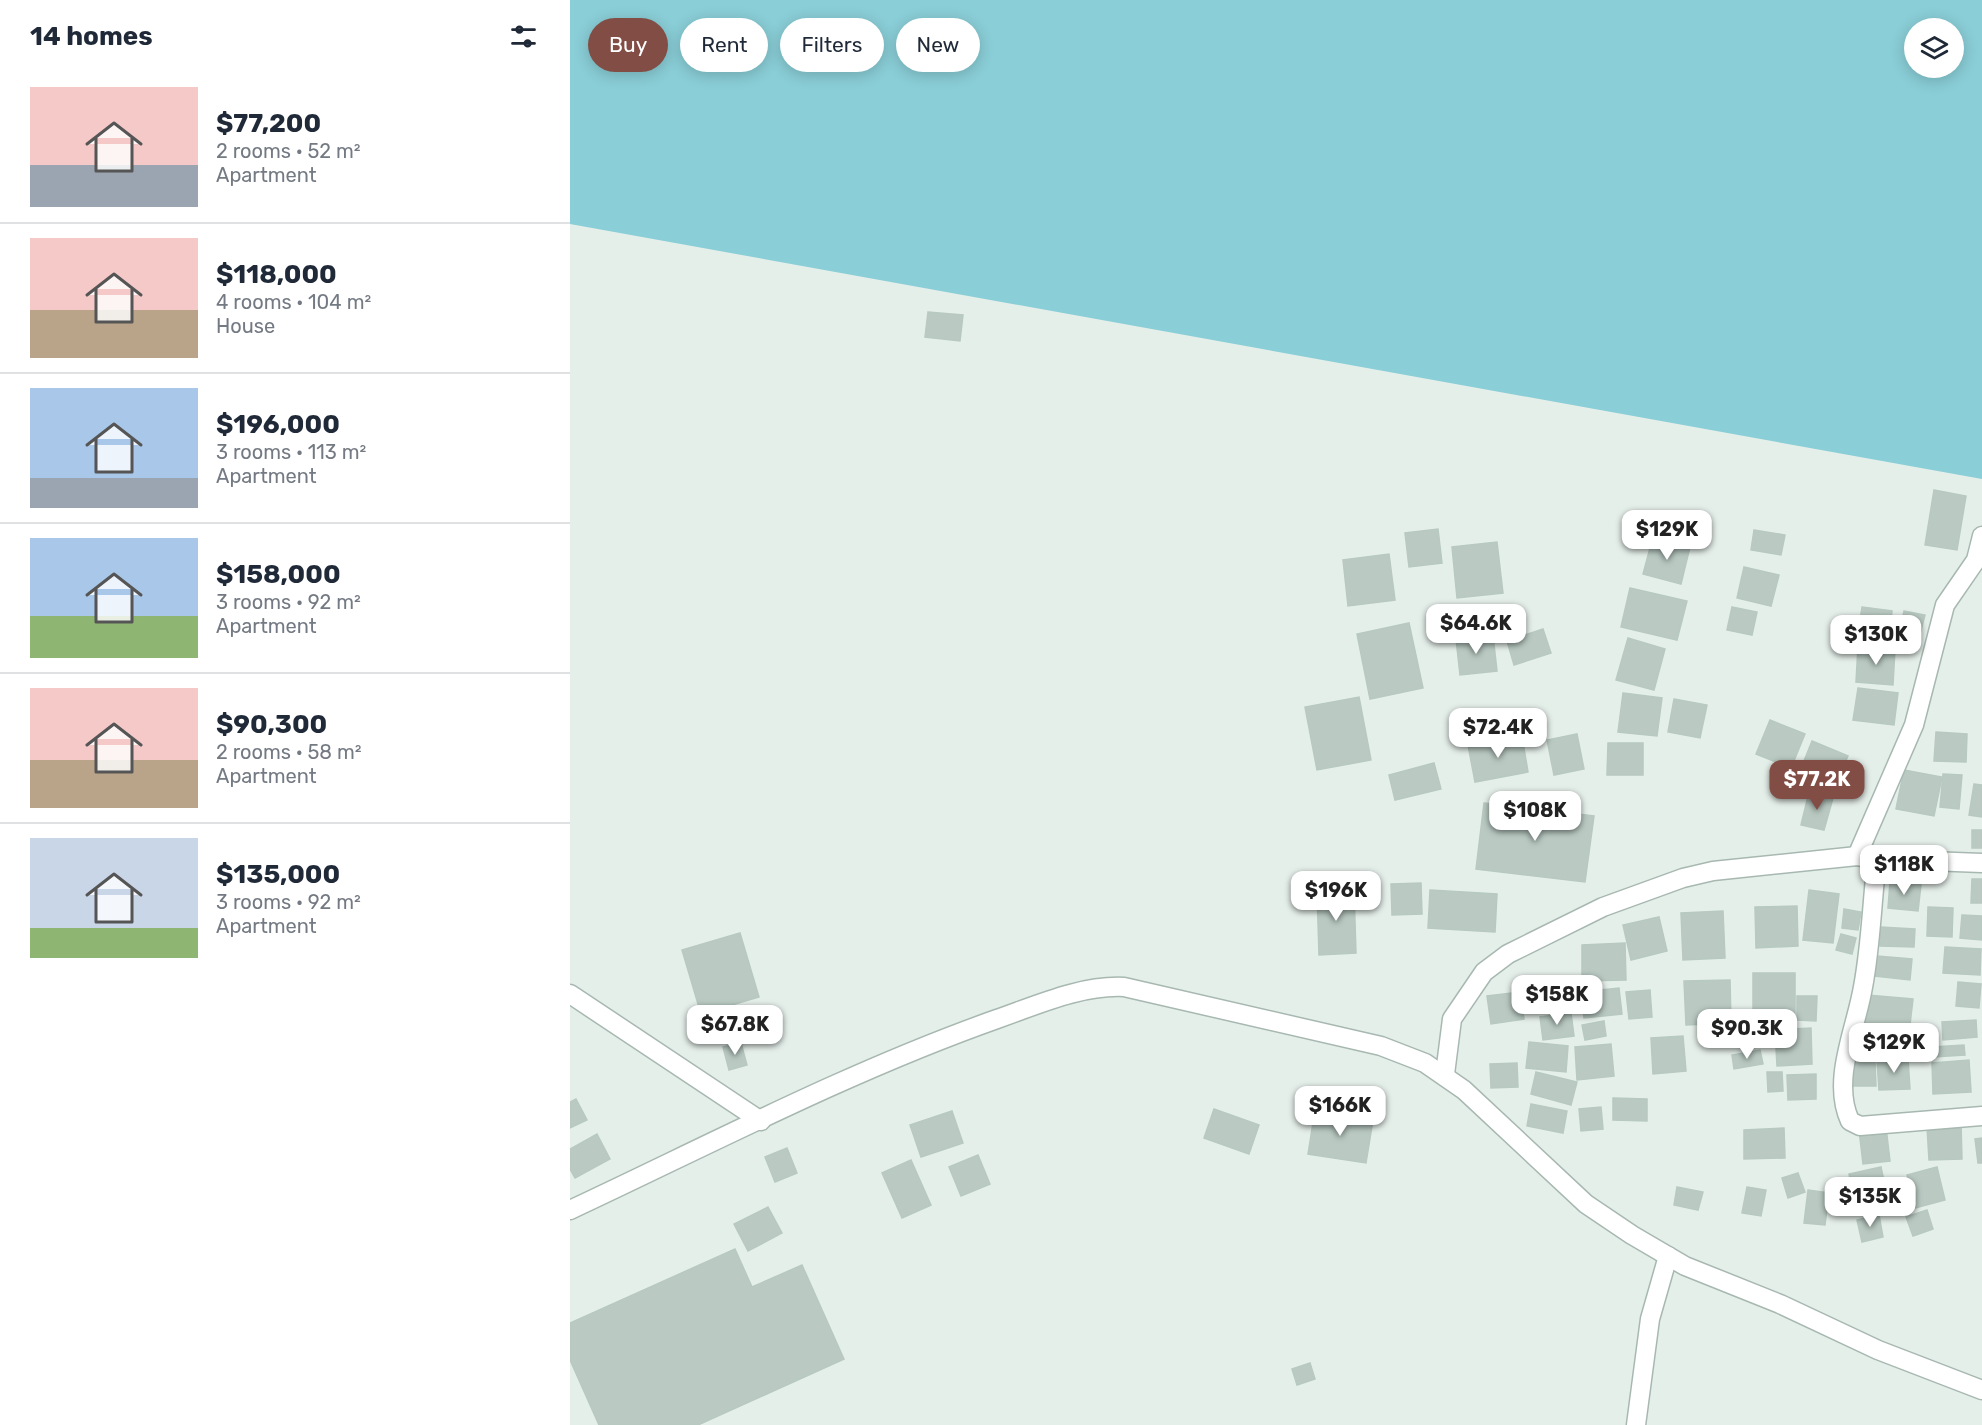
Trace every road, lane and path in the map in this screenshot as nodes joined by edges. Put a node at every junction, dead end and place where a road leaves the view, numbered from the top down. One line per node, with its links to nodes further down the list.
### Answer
1 (1982, 536): 2 (street)
2 (1857, 856): 3 (street); 6 (street)
3 (1877, 859): 4 (street); 7 (street)
4 (1982, 863)
5 (570, 994): 8 (street)
6 (1445, 1074): 8 (street); 10 (street)
7 (1982, 1116)
8 (761, 1121): 9 (street)
9 (570, 1210)
10 (1668, 1256): 11 (street); 12 (street)
11 (1982, 1390)
12 (1636, 1425)

